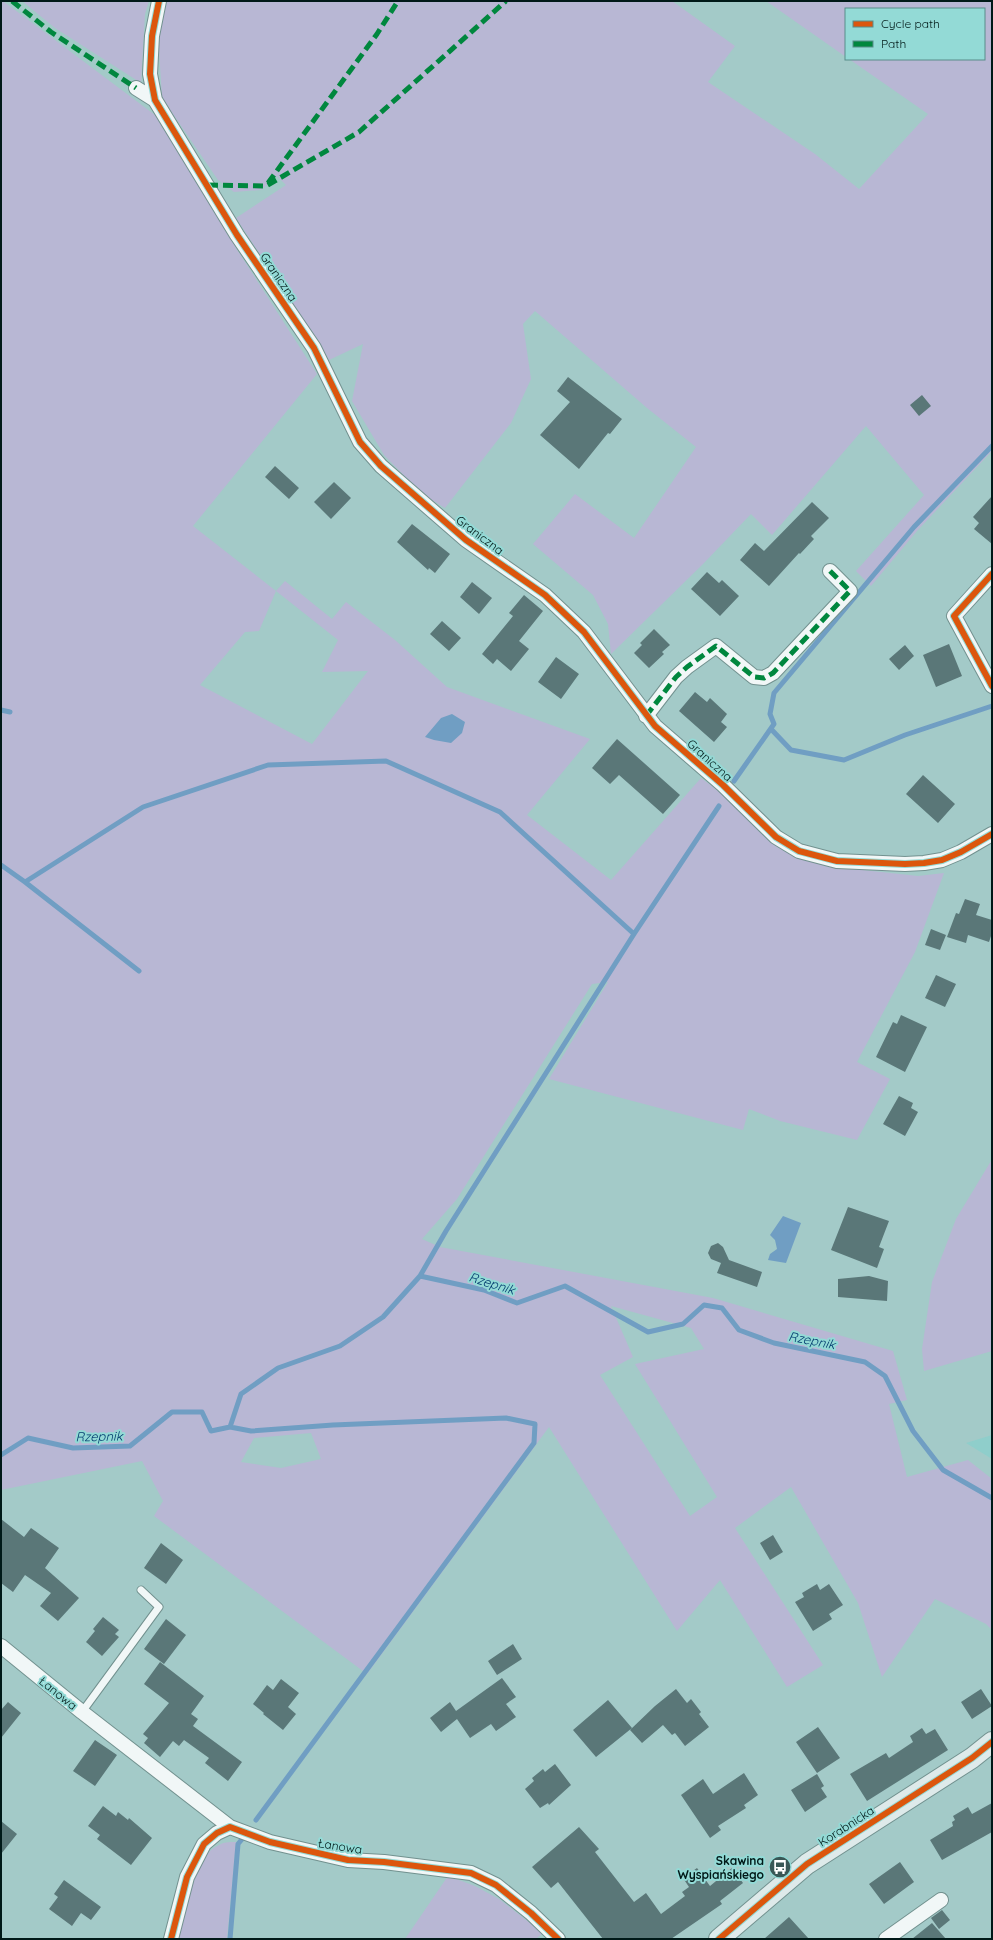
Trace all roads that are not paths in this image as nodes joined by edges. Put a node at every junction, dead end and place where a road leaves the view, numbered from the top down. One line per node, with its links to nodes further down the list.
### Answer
1 (159, 1): 3 (street, Graniczna)
2 (136, 88): 3 (street)
3 (155, 100): 7 (street, Graniczna)
4 (830, 571): 7 (street)
5 (992, 574): 6 (street)
6 (992, 686)
7 (646, 716): 8 (street, Graniczna)
8 (992, 834)
9 (141, 1590): 11 (lane)
10 (1, 1646): 11 (street, Łanowa)
11 (82, 1712): 13 (street, Łanowa)
12 (992, 1742): 17 (street, Korabnicka)
13 (230, 1827): 15 (street); 16 (street, Łanowa)
14 (941, 1900): 18 (street)
15 (171, 1939)
16 (558, 1939)
17 (719, 1939)
18 (886, 1939)

